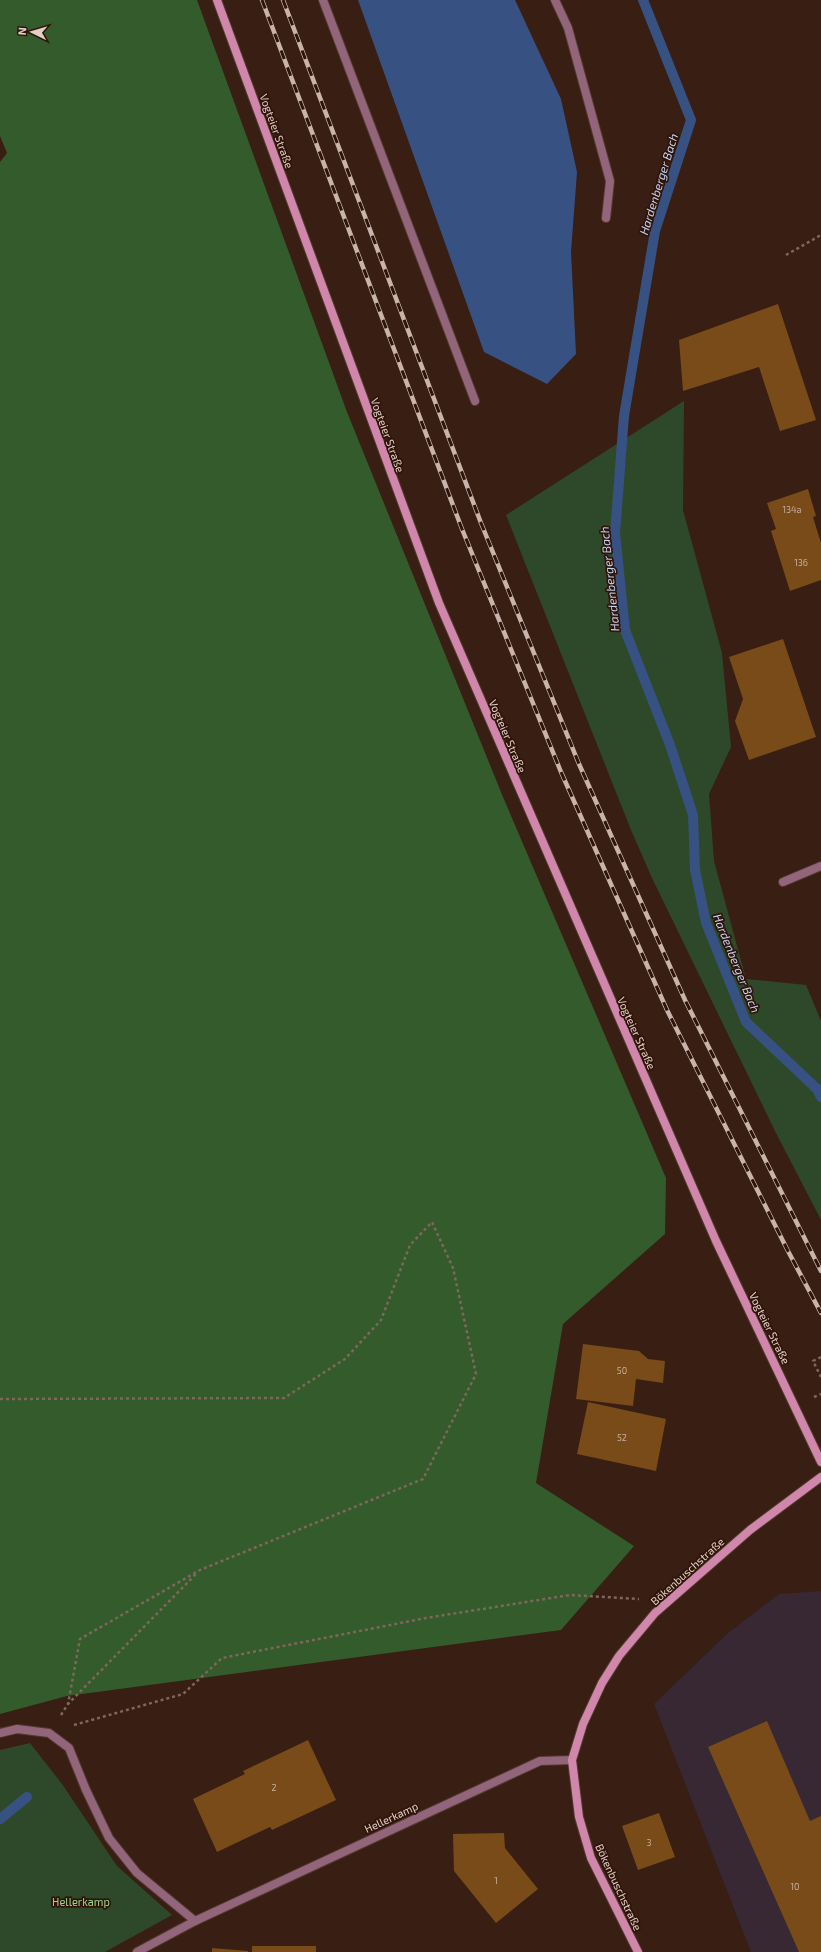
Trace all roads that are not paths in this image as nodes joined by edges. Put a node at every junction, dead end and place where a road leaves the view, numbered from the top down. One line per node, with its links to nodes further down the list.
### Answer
1 (217, 0): 8 (main road, Vogteier Straße)
2 (323, 0): 5 (street)
3 (555, 0): 4 (street)
4 (606, 218)
5 (475, 401)
6 (821, 866): 7 (street)
7 (783, 882)
8 (821, 1462)
9 (821, 1477): 11 (main road, Bökenbuschstraße)
10 (0, 1733): 12 (street)
11 (572, 1760): 12 (street, Hellerkamp); 14 (main road, Bökenbuschstraße)
12 (195, 1921): 13 (street, Hellerkamp)
13 (137, 1952)
14 (638, 1952)

